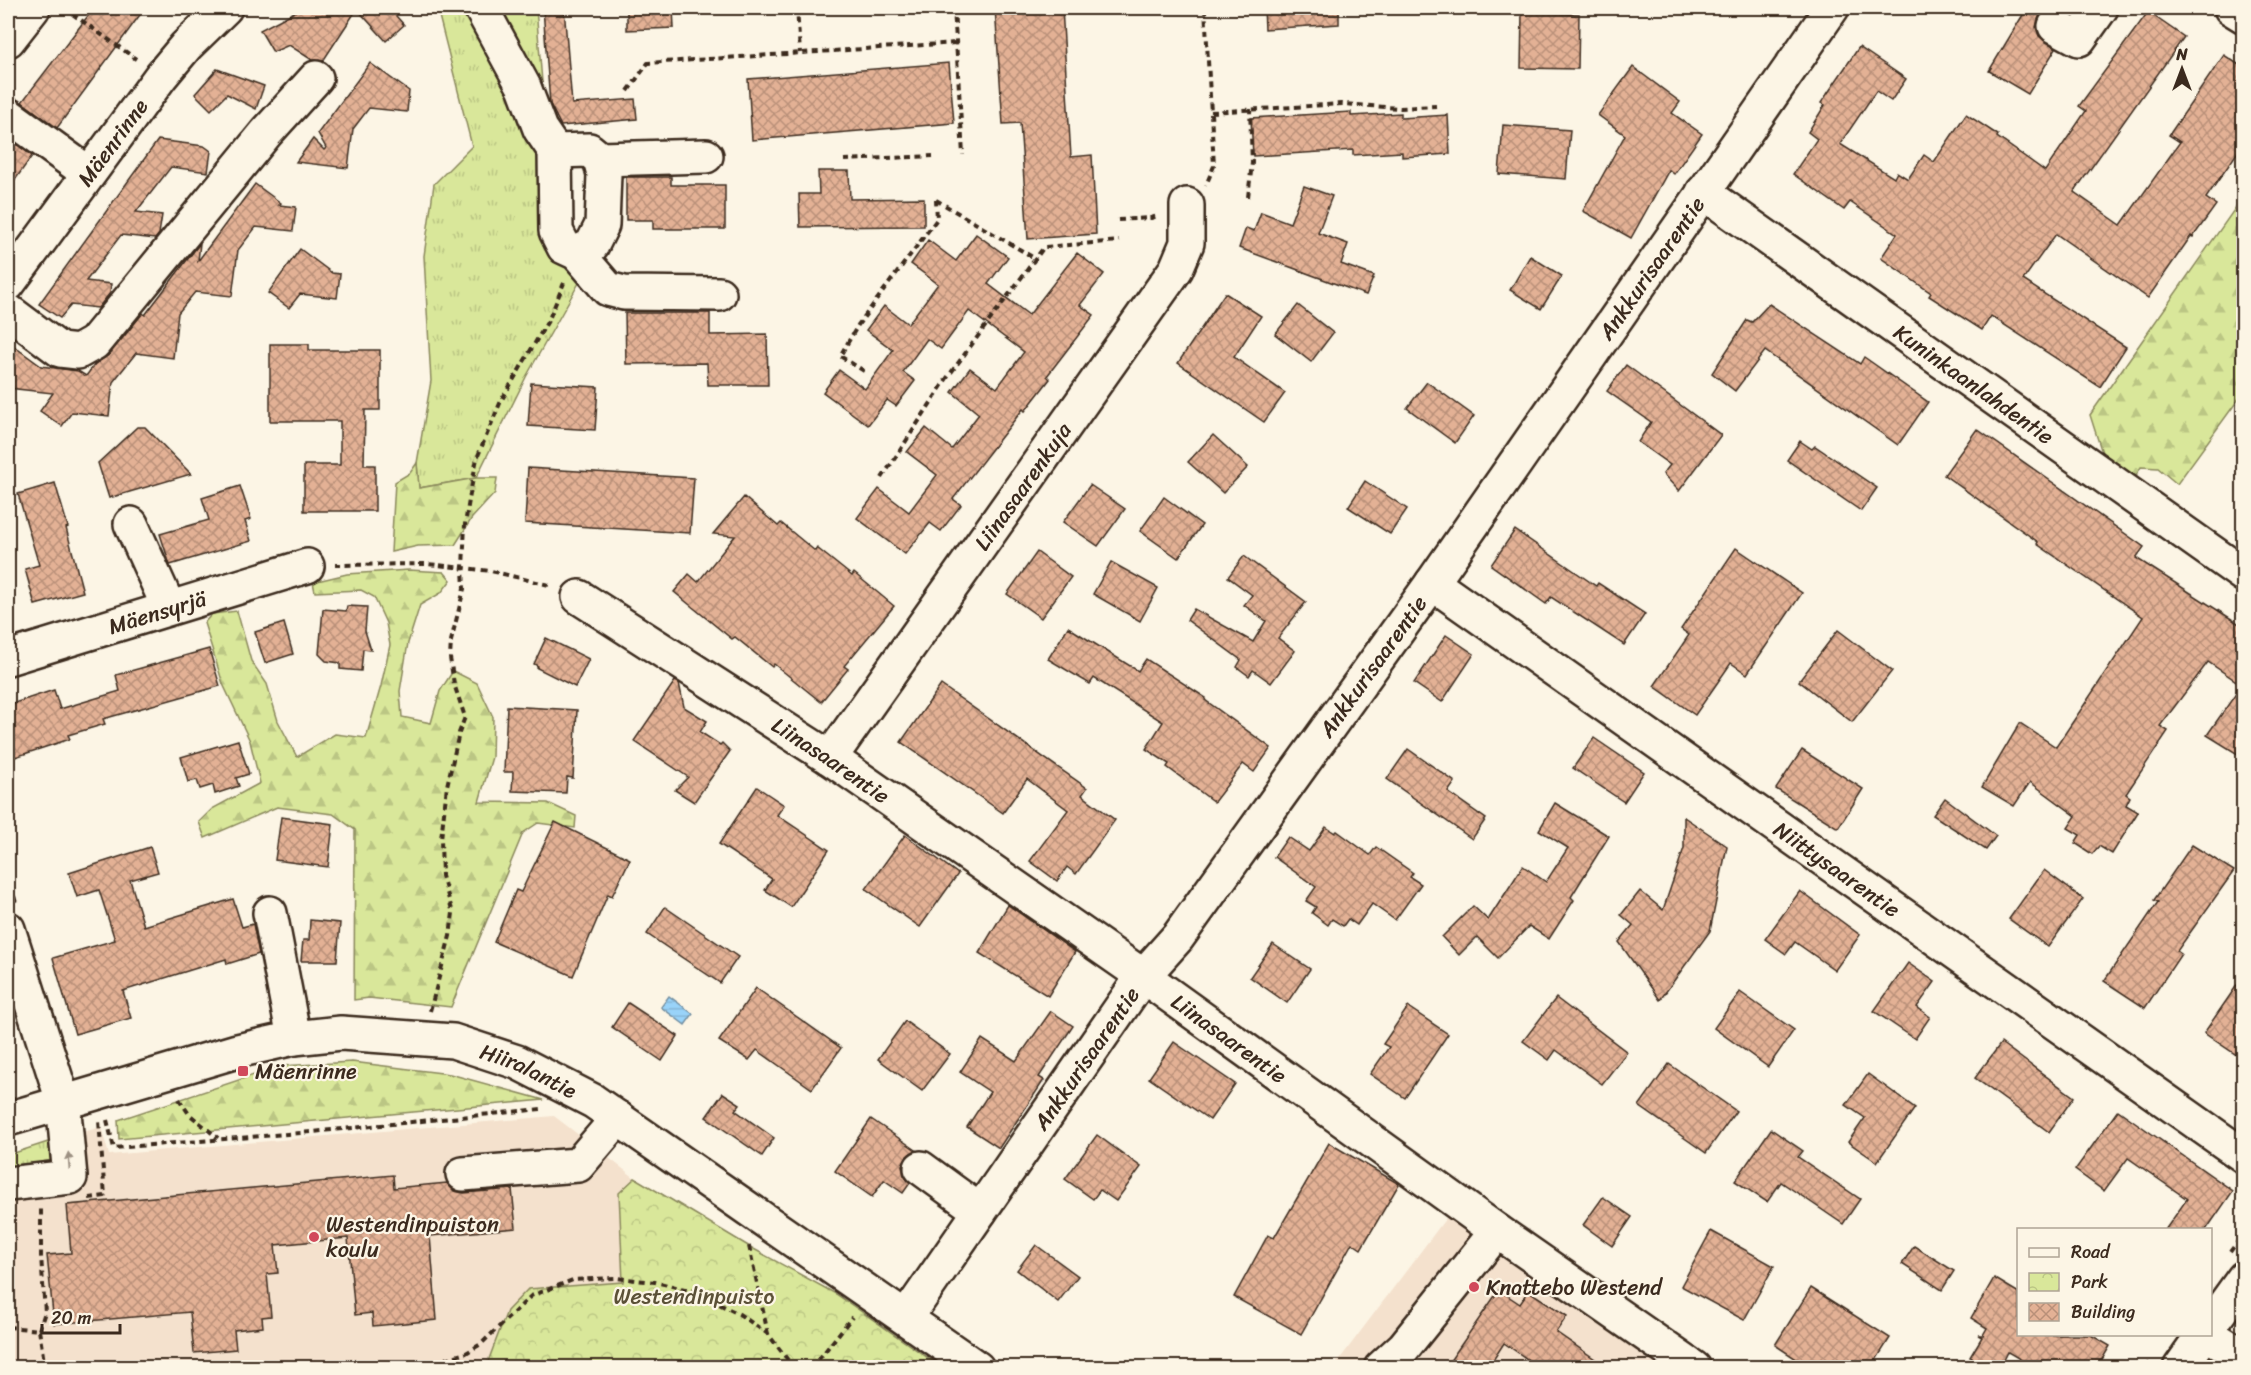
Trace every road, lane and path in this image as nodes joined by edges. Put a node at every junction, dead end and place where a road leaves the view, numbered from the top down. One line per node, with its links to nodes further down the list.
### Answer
1 (33, 8): 13 (street)
2 (64, 8): 16 (path)
3 (225, 8): 16 (street, Mäenrinne)
4 (481, 8): 23 (street)
5 (797, 8): 15 (path)
6 (954, 8): 14 (path)
7 (1205, 8): 21 (path)
8 (1832, 8): 30 (street, Ankkurisaarentie)
9 (2101, 8): 12 (street)
10 (2231, 8): 11 (street)
11 (2244, 16)
12 (2055, 26)
13 (8, 40)
14 (956, 43): 15 (path); 24 (path)
15 (800, 53): 18 (path)
16 (161, 76): 29 (street, Mäenrinne)
17 (316, 78): 39 (street)
18 (628, 91)
19 (1436, 106): 20 (path)
20 (1250, 109): 21 (path); 31 (path)
21 (1211, 112): 32 (path)
22 (8, 115): 29 (street)
23 (555, 151): 27 (street); 35 (street)
24 (963, 155)
25 (706, 156): 27 (street)
26 (933, 156): 28 (path)
27 (600, 159): 35 (street)
28 (844, 160)
29 (88, 173): 37 (street, Mäenrinne)
30 (1703, 192): 45 (street, Kuninkaanlahdentie); 46 (street, Ankkurisaarentie)
31 (1248, 197)
32 (1187, 205): 33 (path); 50 (street, Liinasaarenkuja)
33 (1118, 220)
34 (1119, 241): 36 (path)
35 (577, 253): 38 (street); 44 (path)
36 (1036, 259): 40 (path); 41 (path)
37 (8, 284)
38 (719, 294)
39 (8, 311)
40 (864, 371)
41 (882, 478)
42 (131, 524): 48 (street)
43 (307, 566): 44 (path); 48 (street, Mäensyrjä)
44 (463, 568): 47 (path); 54 (path)
45 (2244, 575)
46 (1432, 584): 53 (street, Ankkurisaarentie); 64 (street, Niittysaarentie)
47 (579, 597): 50 (street, Liinasaarentie)
48 (169, 608): 49 (street, Mäensyrjä)
49 (8, 658)
50 (830, 758): 53 (street, Liinasaarentie)
51 (270, 913): 55 (street)
52 (8, 929): 57 (street)
53 (1143, 976): 70 (street, Ankkurisaarentie); 71 (street, Liinasaarentie)
54 (429, 1017)
55 (294, 1038): 57 (street, Hiiralantie); 61 (street, Hiiralantie)
56 (174, 1092): 63 (path)
57 (63, 1101): 62 (street, Hiiralantie); 67 (street, one-way to 57)
58 (547, 1108): 63 (path)
59 (105, 1113): 63 (path)
60 (98, 1115): 68 (path)
61 (618, 1118): 66 (street); 74 (street, Hiiralantie)
62 (8, 1119)
63 (218, 1138)
64 (2244, 1156)
65 (921, 1168): 70 (street)
66 (463, 1174)
67 (8, 1184)
68 (84, 1198)
69 (40, 1202): 78 (path)
70 (980, 1211): 75 (street, Ankkurisaarentie)
71 (1497, 1231): 90 (street); 91 (street, Liinasaarentie)
72 (741, 1240): 79 (path)
73 (2244, 1278): 76 (street)
74 (871, 1294): 75 (street, Hiiralantie); 88 (path)
75 (906, 1318): 89 (street, Hiiralantie)
76 (2212, 1324)
77 (8, 1327): 78 (path)
78 (39, 1330): 83 (path)
79 (768, 1334): 86 (path); 87 (path)
80 (2205, 1336): 92 (street)
81 (2208, 1336): 82 (street)
82 (2244, 1358)
83 (45, 1368)
84 (83, 1368): 85 (path)
85 (123, 1368)
86 (404, 1368)
87 (794, 1368)
88 (812, 1368)
89 (977, 1368)
90 (1381, 1368)
91 (1694, 1368)
92 (2180, 1368)

